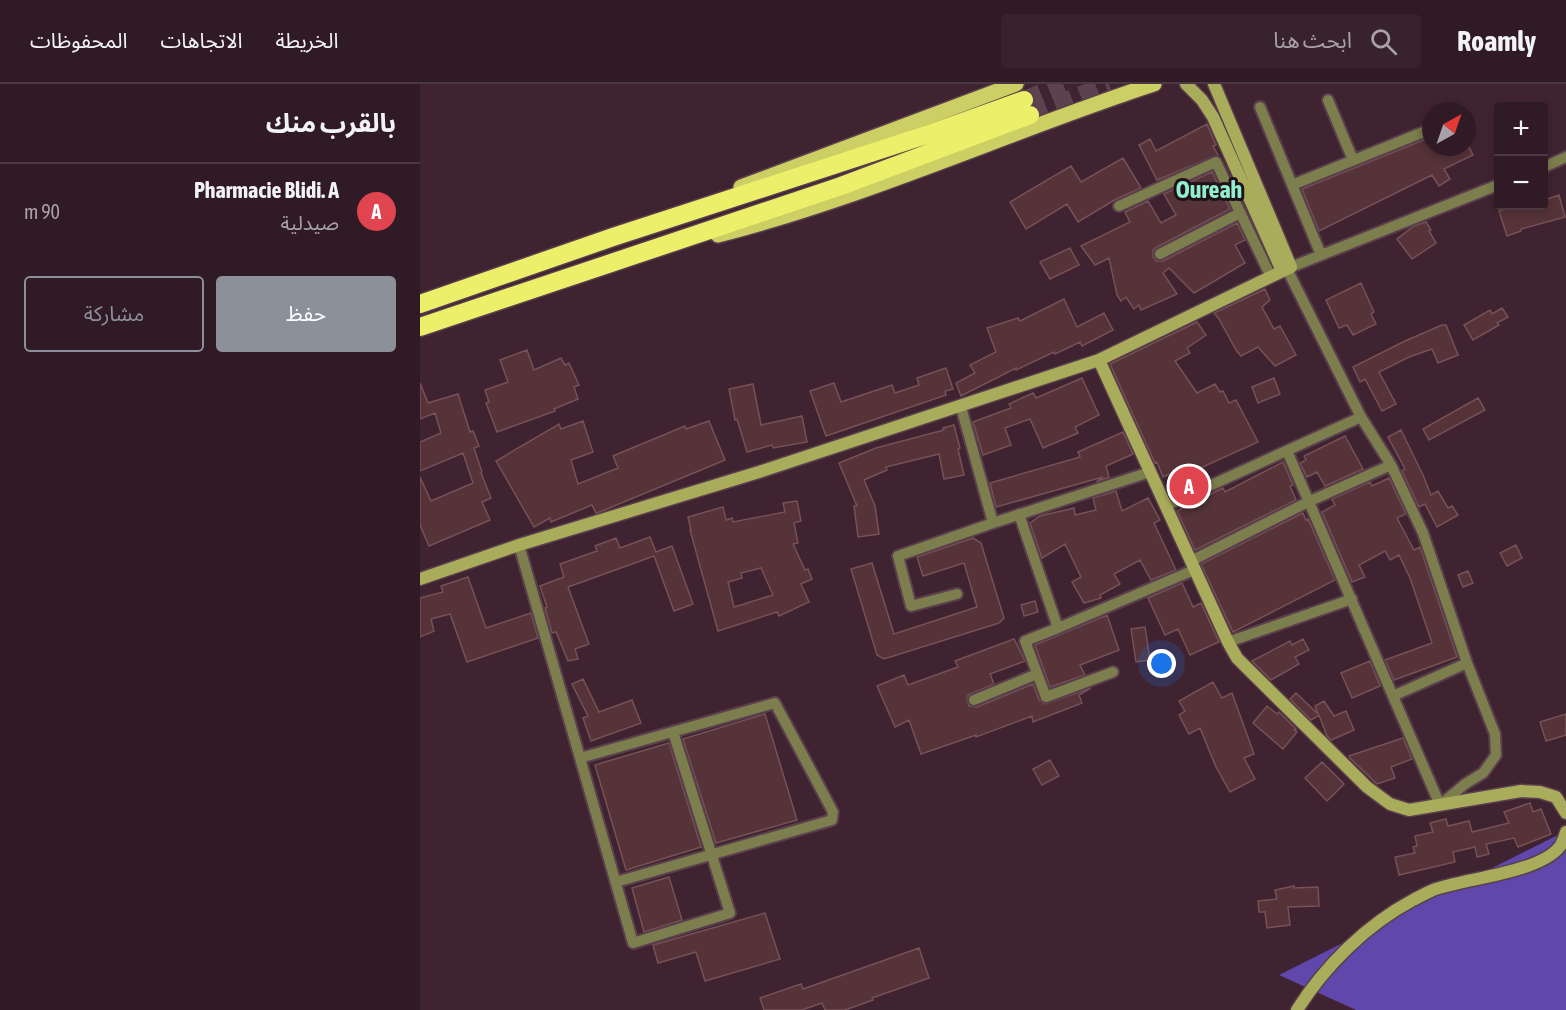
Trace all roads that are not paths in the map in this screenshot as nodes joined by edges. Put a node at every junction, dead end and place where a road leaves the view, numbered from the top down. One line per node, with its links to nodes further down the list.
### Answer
1 (1154, 84): 17 (main road)
2 (1186, 84): 18 (main road)
3 (1214, 84): 18 (main road)
4 (1023, 100): 17 (highway); 19 (highway)
5 (1328, 100): 9 (street)
6 (1260, 107): 11 (street)
7 (1422, 133): 9 (street)
8 (1566, 157): 10 (street)
9 (1353, 160): 11 (street)
10 (1548, 165)
11 (1292, 185): 16 (street)
12 (1494, 187): 16 (street)
13 (1119, 207): 14 (street)
14 (1240, 213): 15 (street); 18 (street)
15 (1160, 254)
16 (1322, 255): 18 (street)
17 (593, 268): 20 (highway)
18 (1283, 271): 21 (main road); 23 (street)
19 (420, 304)
20 (420, 327)
21 (1099, 360): 22 (main road); 26 (main road)
22 (961, 407): 30 (street); 31 (main road)
23 (1361, 417): 24 (street); 25 (street)
24 (1287, 452): 27 (street); 28 (street)
25 (1391, 465): 27 (street); 38 (street)
26 (1150, 472): 28 (main road); 29 (street)
27 (1310, 501): 32 (street); 35 (street)
28 (1165, 506): 32 (main road)
29 (1019, 514): 30 (street); 36 (street)
30 (993, 523): 34 (street)
31 (519, 545): 33 (main road); 44 (street)
32 (1192, 565): 36 (street); 37 (main road)
33 (420, 579)
34 (957, 594)
35 (1352, 599): 37 (street); 41 (street)
36 (1058, 628): 40 (street)
37 (1228, 642): 45 (main road)
38 (1467, 663): 41 (street); 45 (street)
39 (1113, 672): 40 (street)
40 (1037, 674): 42 (street)
41 (1393, 696): 45 (street)
42 (974, 700)
43 (673, 732): 44 (street); 48 (street); 48 (street)
44 (580, 758): 49 (street)
45 (1440, 805): 46 (main road)
46 (1566, 813)
47 (1566, 832): 50 (main road)
48 (712, 855): 49 (street); 49 (street)
49 (616, 882)
50 (1297, 1010)

